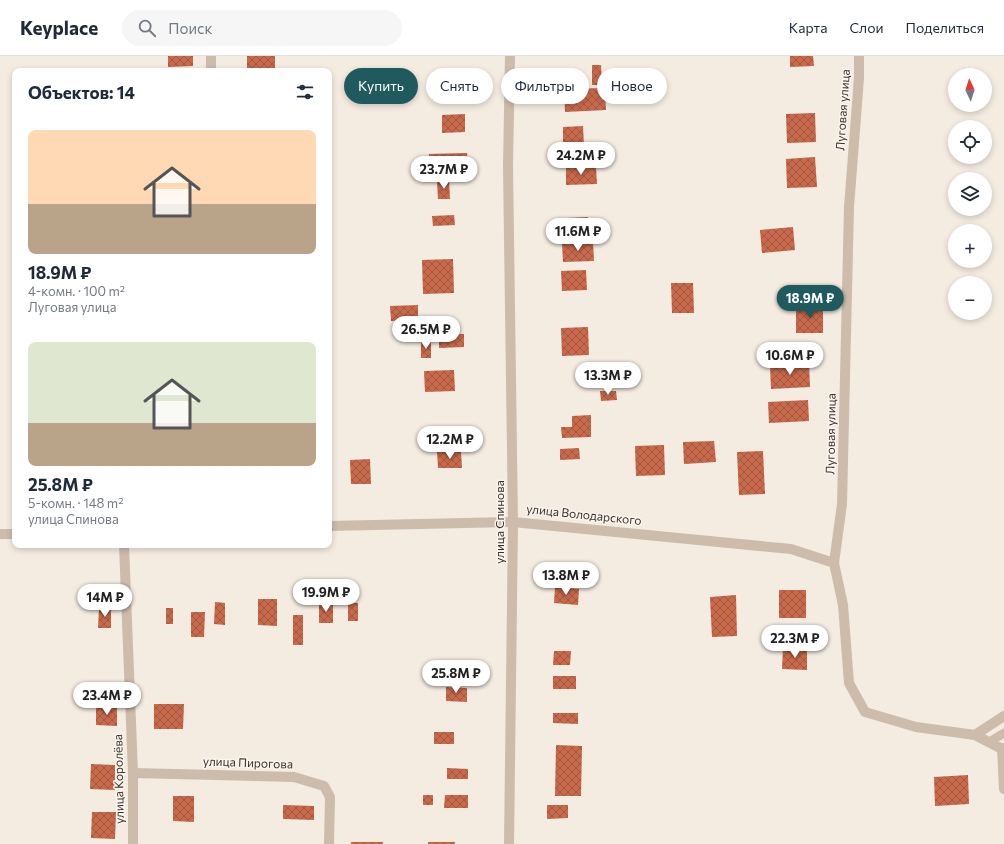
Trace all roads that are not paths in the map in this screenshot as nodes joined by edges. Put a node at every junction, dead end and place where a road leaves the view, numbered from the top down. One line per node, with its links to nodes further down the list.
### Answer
1 (211, 56): 4 (street)
2 (510, 56): 5 (street, улица Спинова)
3 (859, 56): 10 (street, Луговая улица)
4 (211, 68)
5 (513, 522): 6 (street, улица Володарского); 10 (street, улица Володарского); 20 (street, улица Спинова)
6 (332, 526)
7 (0, 534): 8 (street)
8 (12, 534)
9 (124, 548): 16 (street, улица Королёва)
10 (834, 563): 13 (street, Луговая улица)
11 (1004, 716): 13 (street)
12 (1004, 733): 14 (lane)
13 (975, 735): 14 (street)
14 (989, 742): 15 (street)
15 (1003, 749): 17 (street)
16 (133, 773): 18 (street, улица Королёва); 19 (street, улица Пирогова)
17 (1004, 789)
18 (133, 844)
19 (329, 844)
20 (509, 844)

